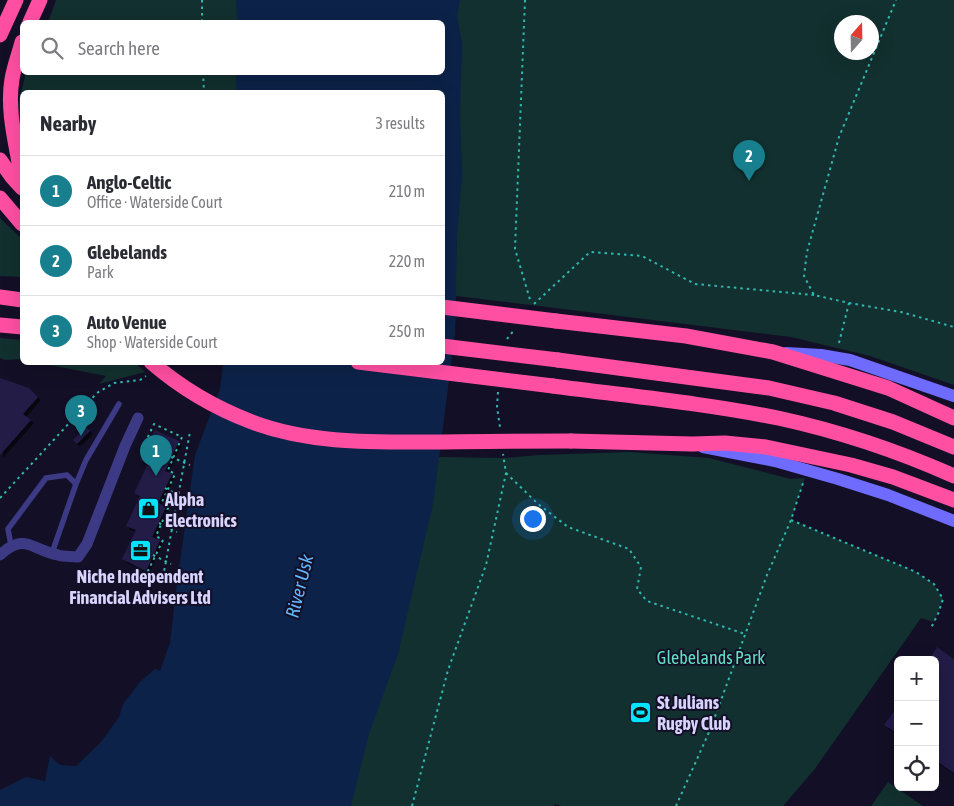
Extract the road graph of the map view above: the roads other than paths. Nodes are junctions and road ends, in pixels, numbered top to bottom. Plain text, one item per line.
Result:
1 (16, 0) edge
2 (40, 0) edge
3 (31, 20) edge
4 (0, 35) edge
5 (20, 44) edge
6 (20, 48) edge
7 (0, 86) edge
8 (0, 160) edge
9 (20, 168) edge
10 (20, 186) edge
11 (0, 198) edge
12 (20, 222) edge
13 (0, 298) edge
14 (20, 300) edge
15 (445, 307) edge
16 (0, 325) edge
17 (20, 327) edge
18 (445, 346) edge
19 (773, 352) junction
20 (382, 365) edge
21 (151, 368) edge
22 (954, 396) edge
23 (119, 404) dead end
24 (138, 418) dead end
25 (954, 418) edge
26 (692, 444) junction
27 (954, 446) edge
28 (954, 476) edge
29 (76, 484) junction
30 (954, 500) edge
31 (954, 521) edge
32 (11, 545) junction
33 (52, 553) junction
34 (0, 555) edge

1 - 4 highway
2 - 3 highway
5 - 7 highway
6 - 9 highway
8 - 10 highway
11 - 12 highway
13 - 14 highway
15 - 19 highway, bridge
16 - 17 highway
18 - 27 highway, bridge
19 - 22 main road
19 - 25 highway
20 - 28 highway, bridge
21 - 26 highway, bridge
23 - 29 lane
24 - 33 street
26 - 30 highway
26 - 31 main road
29 - 32 lane
29 - 33 lane
32 - 33 street
32 - 34 street

